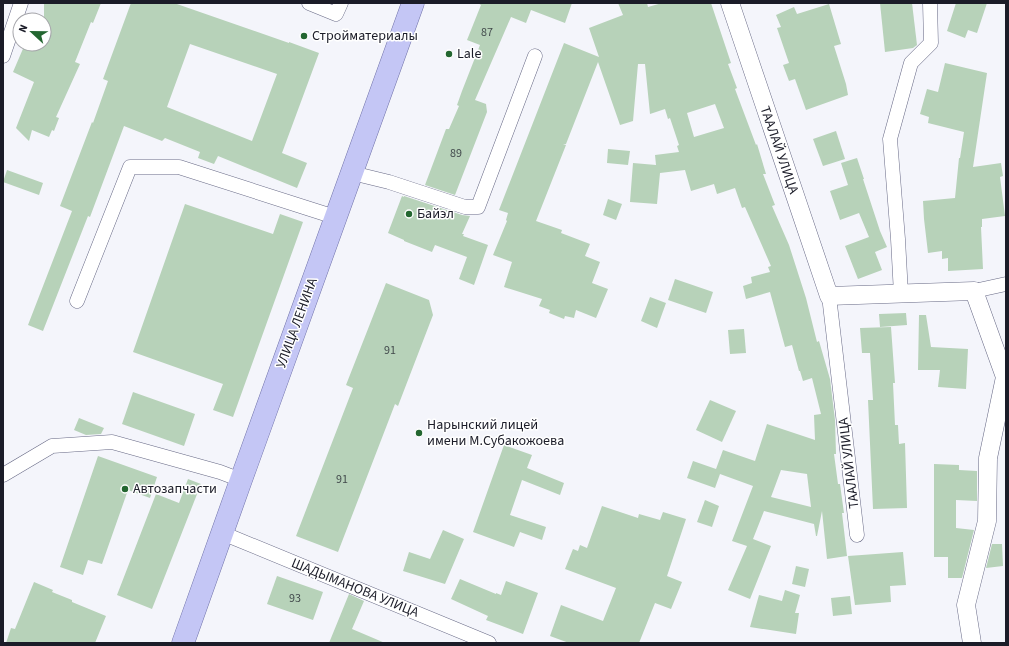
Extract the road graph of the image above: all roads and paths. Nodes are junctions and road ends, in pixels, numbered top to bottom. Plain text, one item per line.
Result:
1 (21, 3) edge
2 (309, 3) edge
3 (341, 3) edge
4 (413, 3) edge
5 (730, 3) edge
6 (930, 3) edge
7 (3, 56) edge
8 (535, 56) dead end
9 (352, 173) junction
10 (336, 217) junction
11 (1006, 284) edge
12 (974, 292) junction
13 (901, 294) junction
14 (829, 296) junction
15 (76, 301) dead end
16 (3, 475) edge
17 (241, 480) junction
18 (222, 533) junction
19 (857, 535) dead end
20 (183, 643) edge
21 (489, 643) edge
22 (972, 643) edge

1 - 7 street
2 - 3 street
4 - 9 main road, УЛИЦА ЛЕНИНА
5 - 14 street, ТААЛАЙ УЛИЦА
6 - 13 street
8 - 9 street
9 - 10 main road, УЛИЦА ЛЕНИНА
10 - 15 street
10 - 17 main road, УЛИЦА ЛЕНИНА
11 - 12 street
12 - 13 street
12 - 22 street
13 - 14 street
14 - 19 street, ТААЛАЙ УЛИЦА
16 - 17 street
17 - 18 main road, УЛИЦА ЛЕНИНА
18 - 20 main road, УЛИЦА ЛЕНИНА
18 - 21 street, ШАДЫМАНОВА УЛИЦА

